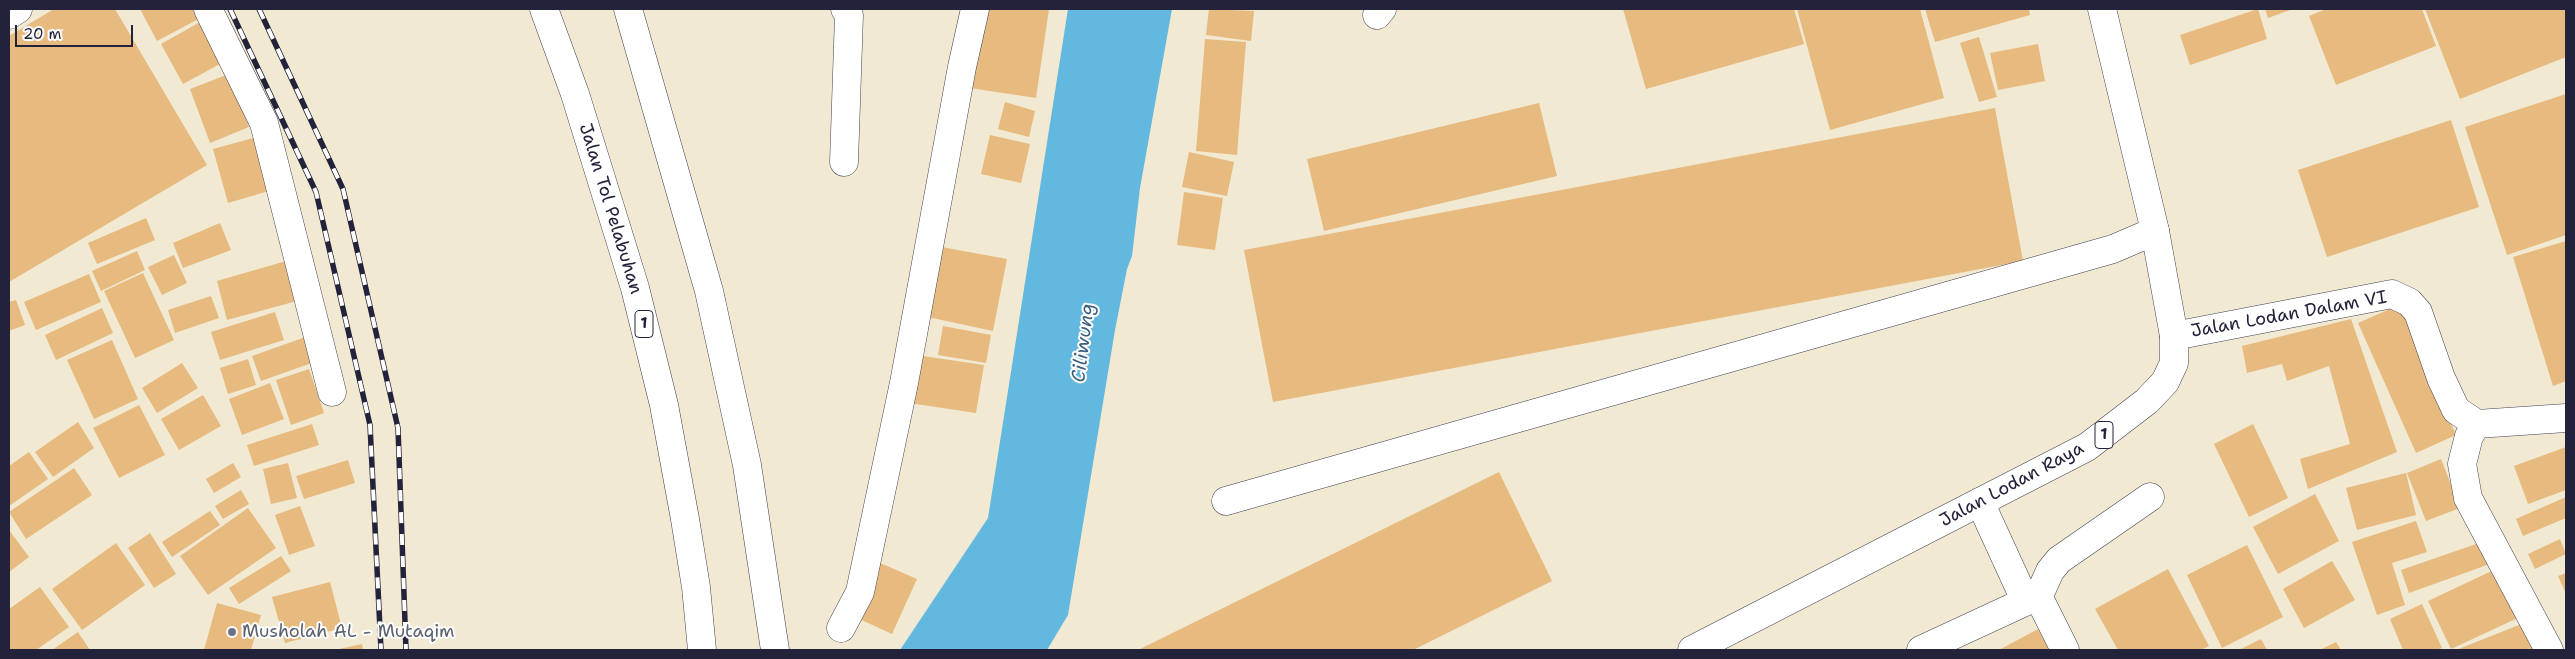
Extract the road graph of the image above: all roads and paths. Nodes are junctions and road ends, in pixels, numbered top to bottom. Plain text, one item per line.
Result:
1 (18, 9) edge
2 (208, 9) edge
3 (544, 9) edge
4 (628, 9) edge
5 (846, 9) edge
6 (975, 9) edge
7 (2102, 9) edge
8 (9, 15) edge
9 (844, 162) dead end
10 (2155, 231) junction
11 (2174, 336) junction
12 (332, 392) dead end
13 (2566, 418) edge
14 (2477, 424) junction
15 (2150, 498) dead end
16 (1226, 501) dead end
17 (1980, 502) junction
18 (2031, 600) junction
19 (841, 628) dead end
20 (702, 650) edge
21 (775, 650) edge
22 (1692, 650) edge
23 (1921, 650) edge
24 (2065, 650) edge
25 (2549, 650) edge

1 - 8 main road
2 - 12 main road
3 - 20 main road, Jalan Tol Pelabuhan / 1
4 - 21 main road
5 - 9 main road
6 - 19 main road
7 - 10 main road, Jalan Lodan Raya / 1
10 - 11 main road, Jalan Lodan Raya / 1
10 - 16 main road
11 - 14 main road, Jalan Lodan Dalam VI
11 - 17 main road, Jalan Lodan Raya / 1
13 - 14 main road
14 - 25 main road
15 - 18 main road
17 - 18 main road
17 - 22 main road, Jalan Lodan Raya / 1
18 - 23 main road
18 - 24 main road

